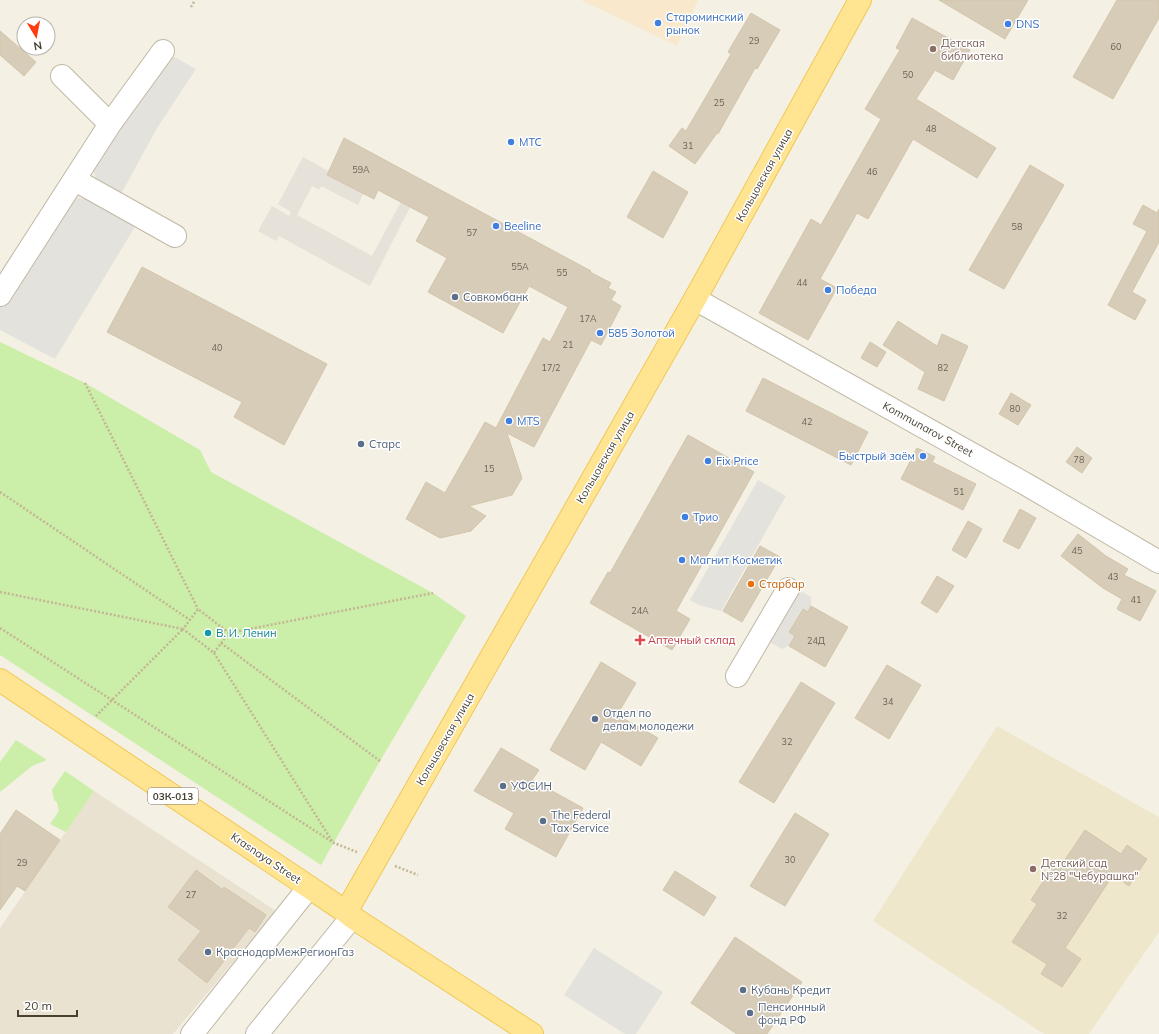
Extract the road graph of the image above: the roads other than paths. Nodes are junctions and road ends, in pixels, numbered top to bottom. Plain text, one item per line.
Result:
1 (860, 0) edge
2 (163, 51) dead end
3 (62, 76) dead end
4 (110, 124) junction
5 (74, 180) junction
6 (175, 236) dead end
7 (0, 295) edge
8 (695, 299) junction
9 (1159, 562) edge
10 (788, 589) dead end
11 (737, 676) dead end
12 (0, 680) edge
13 (309, 887) junction
14 (349, 915) junction
15 (192, 1034) edge
16 (258, 1034) edge
17 (532, 1034) edge

1 - 8 main road, Кольцовская улица
2 - 4 street
3 - 4 street
4 - 5 street
5 - 6 street
5 - 7 street
8 - 9 street, Kommunarov Street
8 - 14 main road, Кольцовская улица
10 - 11 street
12 - 13 main road, Krasnaya Street / 03К-013
13 - 14 main road, Krasnaya Street / 03К-013
13 - 15 street
14 - 16 street, Кольцовская улица
14 - 17 main road, Krasnaya Street / 03К-013

